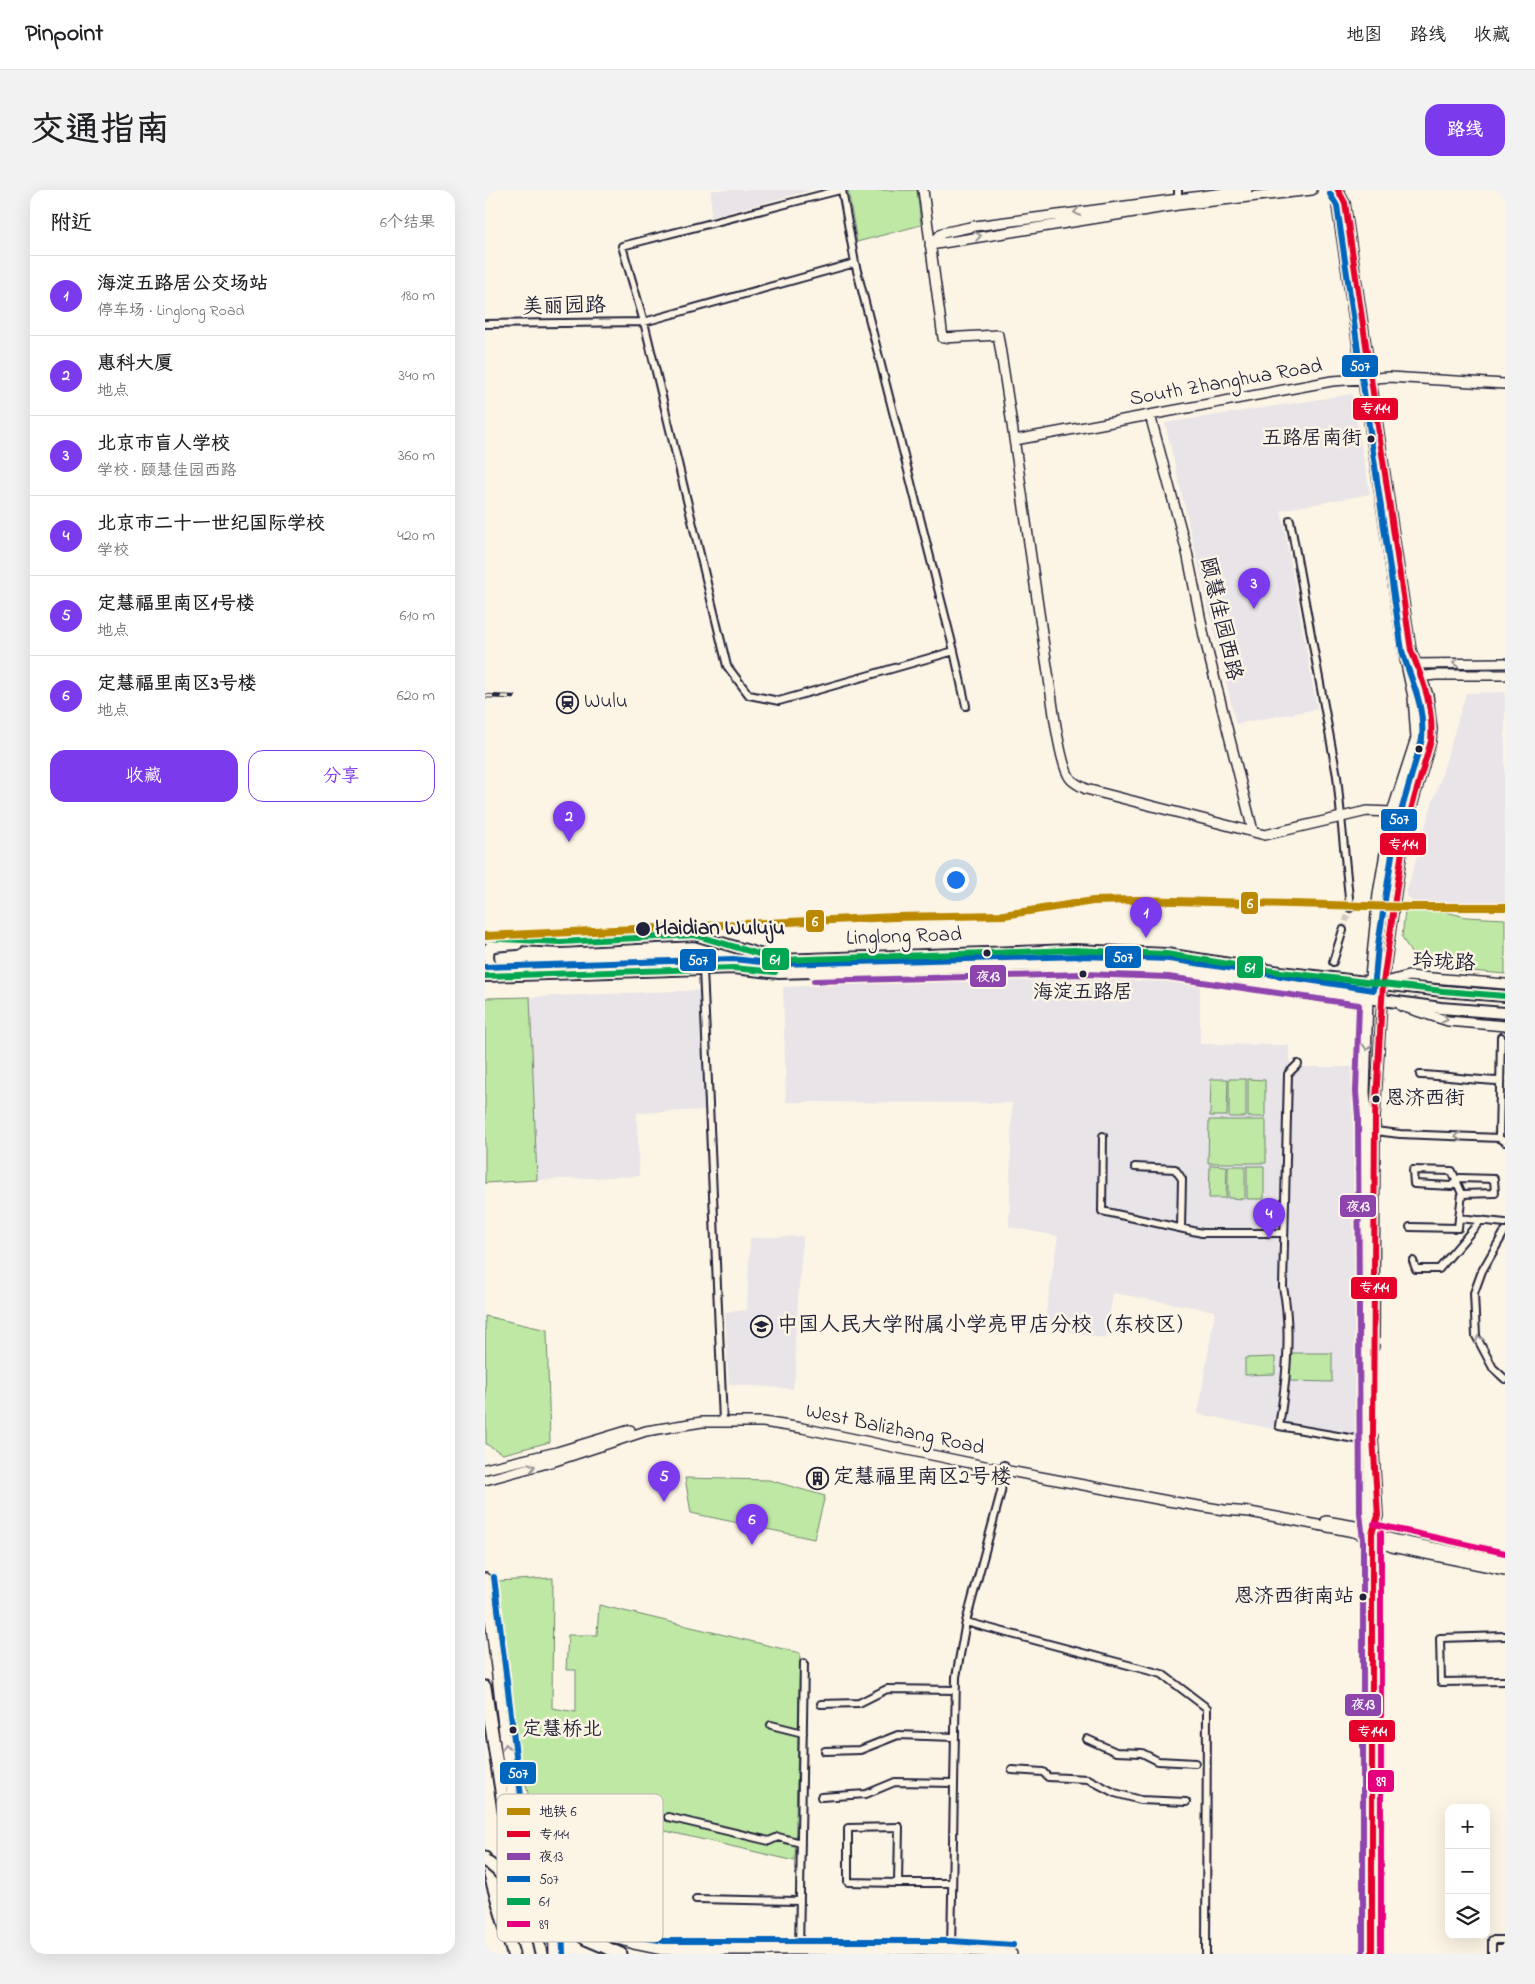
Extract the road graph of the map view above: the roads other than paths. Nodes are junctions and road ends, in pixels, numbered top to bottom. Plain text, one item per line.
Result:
1 (841, 190) edge
2 (923, 190) edge
3 (1247, 190) edge
4 (1312, 190) edge
5 (1337, 190) edge
6 (1178, 198) edge
7 (930, 245) junction
8 (855, 263) junction
9 (644, 322) junction
10 (485, 324) edge
11 (1370, 378) junction
12 (1505, 384) edge
13 (1150, 415) dead end
14 (1015, 440) junction
15 (1290, 520) dead end
16 (954, 651) junction
17 (1505, 663) edge
18 (1416, 664) junction
19 (1406, 665) junction
20 (1505, 675) edge
21 (1421, 677) junction
22 (1409, 678) junction
23 (966, 706) dead end
24 (1392, 812) junction
25 (1341, 816) junction
26 (1253, 831) junction
27 (1350, 908) tunnel mouth
28 (1343, 930) tunnel mouth
29 (485, 938) edge
30 (561, 942) junction
31 (1333, 962) dead end
32 (703, 968) junction
33 (529, 974) junction
34 (485, 976) edge
35 (1370, 982) junction
36 (1383, 983) junction
37 (1505, 984) edge
38 (1505, 996) edge
39 (1368, 998) junction
40 (1382, 1000) junction
41 (1505, 1013) edge
42 (1505, 1026) edge
43 (1501, 1037) dead end
44 (1298, 1064) dead end
45 (1420, 1075) dead end
46 (1499, 1081) junction
47 (1502, 1103) edge
48 (1375, 1131) junction
49 (1103, 1136) dead end
50 (1499, 1138) junction
51 (1505, 1142) edge
52 (1135, 1167) dead end
53 (1456, 1182) junction
54 (1462, 1194) junction
55 (1459, 1218) junction
56 (1481, 1220) junction
57 (1505, 1223) edge
58 (1409, 1227) dead end
59 (1181, 1228) junction
60 (1505, 1231) edge
61 (1284, 1233) junction
62 (1413, 1261) dead end
63 (1505, 1379) edge
64 (723, 1418) junction
65 (1371, 1442) junction
66 (1004, 1468) junction
67 (485, 1469) edge
68 (485, 1480) edge
69 (1372, 1536) junction
70 (1505, 1562) edge
71 (1505, 1570) edge
72 (485, 1578) edge
73 (965, 1622) junction
74 (1505, 1636) edge
75 (804, 1663) dead end
76 (1505, 1681) edge
77 (485, 1687) edge
78 (955, 1690) junction
79 (821, 1704) dead end
80 (771, 1726) dead end
81 (803, 1733) junction
82 (955, 1737) junction
83 (1087, 1739) dead end
84 (825, 1751) dead end
85 (1195, 1763) dead end
86 (1011, 1770) dead end
87 (954, 1783) junction
88 (502, 1794) edge
89 (512, 1794) edge
90 (821, 1797) dead end
91 (1185, 1802) dead end
92 (667, 1817) dead end
93 (801, 1843) junction
94 (485, 1860) edge
95 (497, 1872) edge
96 (898, 1883) junction
97 (952, 1883) junction
98 (696, 1899) dead end
99 (497, 1900) edge
100 (800, 1901) junction
101 (1505, 1940) edge
102 (509, 1942) edge
103 (593, 1942) edge
104 (628, 1942) edge
105 (951, 1950) junction
106 (799, 1951) junction
107 (513, 1954) edge
108 (621, 1954) edge
109 (1012, 1954) edge
110 (1207, 1954) edge
111 (1372, 1954) edge
112 (1492, 1954) edge

1 - 8 street
1 - 9 street
2 - 7 street
3 - 6 street
4 - 6 street
5 - 11 street
5 - 19 street
6 - 7 street
7 - 14 street
8 - 9 street, 美丽园路
8 - 16 street
9 - 10 street, 美丽园路
9 - 16 street
11 - 12 street, South Zhanghua Road
11 - 14 street, South Zhanghua Road
11 - 18 street
13 - 26 street, 颐慧佳园西路
14 - 26 street
15 - 25 street
16 - 23 street
17 -> 18 street
18 - 19 street
18 - 21 street
19 - 22 street
20 - 21 street
21 - 22 street
21 - 36 street
22 - 24 street
24 - 25 street
24 - 35 street
25 - 26 street
25 - 27 street
28 - 31 street
29 - 30 main road, Linglong Road
30 - 33 main road
30 - 35 main road, Linglong Road
32 - 33 main road, Linglong Road
32 - 39 main road, Linglong Road
32 - 64 street
33 - 34 main road, Linglong Road
35 - 36 main road, Linglong Road
35 - 39 street
36 - 37 street, 玲珑路
36 - 38 main road, Linglong Road
36 - 40 street
39 - 40 main road, Linglong Road
39 -> 65 street
40 - 41 main road, Linglong Road
40 -> 42 street
40 - 48 street
43 - 46 street
44 - 61 street
45 - 46 street
46 - 47 street
47 - 50 street
50 -> 48 street
48 - 65 street
49 - 59 street
50 - 51 street
52 - 59 street
53 - 53 street
53 - 54 street
53 - 54 street
54 - 55 street
55 - 56 street
55 - 58 street
56 - 57 street
56 - 62 street
59 - 61 street
63 -> 60 street
61 - 65 street
64 - 66 street, West Balizhang Road
64 - 67 street, West Balizhang Road
68 -> 64 street, West Balizhang Road
65 - 69 street
66 - 69 street, West Balizhang Road
66 - 73 street
69 - 70 street, West Balizhang Road
69 - 71 street, West Balizhang Road
69 - 111 street
89 -> 72 street
73 - 78 street
73 - 110 street
74 - 76 street
75 - 81 street
77 - 88 highway
78 - 79 street
78 - 82 street
80 - 81 street
81 - 93 street
82 - 84 street
82 - 87 street
83 - 85 street
86 - 91 street
87 - 90 street
87 - 97 street
92 - 93 street
93 - 100 street
94 - 95 highway, bridge
94 - 99 highway
96 - 96 street
96 - 97 street
97 - 105 street
98 - 100 street
100 - 106 street
101 - 112 street
102 - 107 highway
103 - 108 highway, bridge
104 - 106 street
105 - 106 street
105 - 109 street

